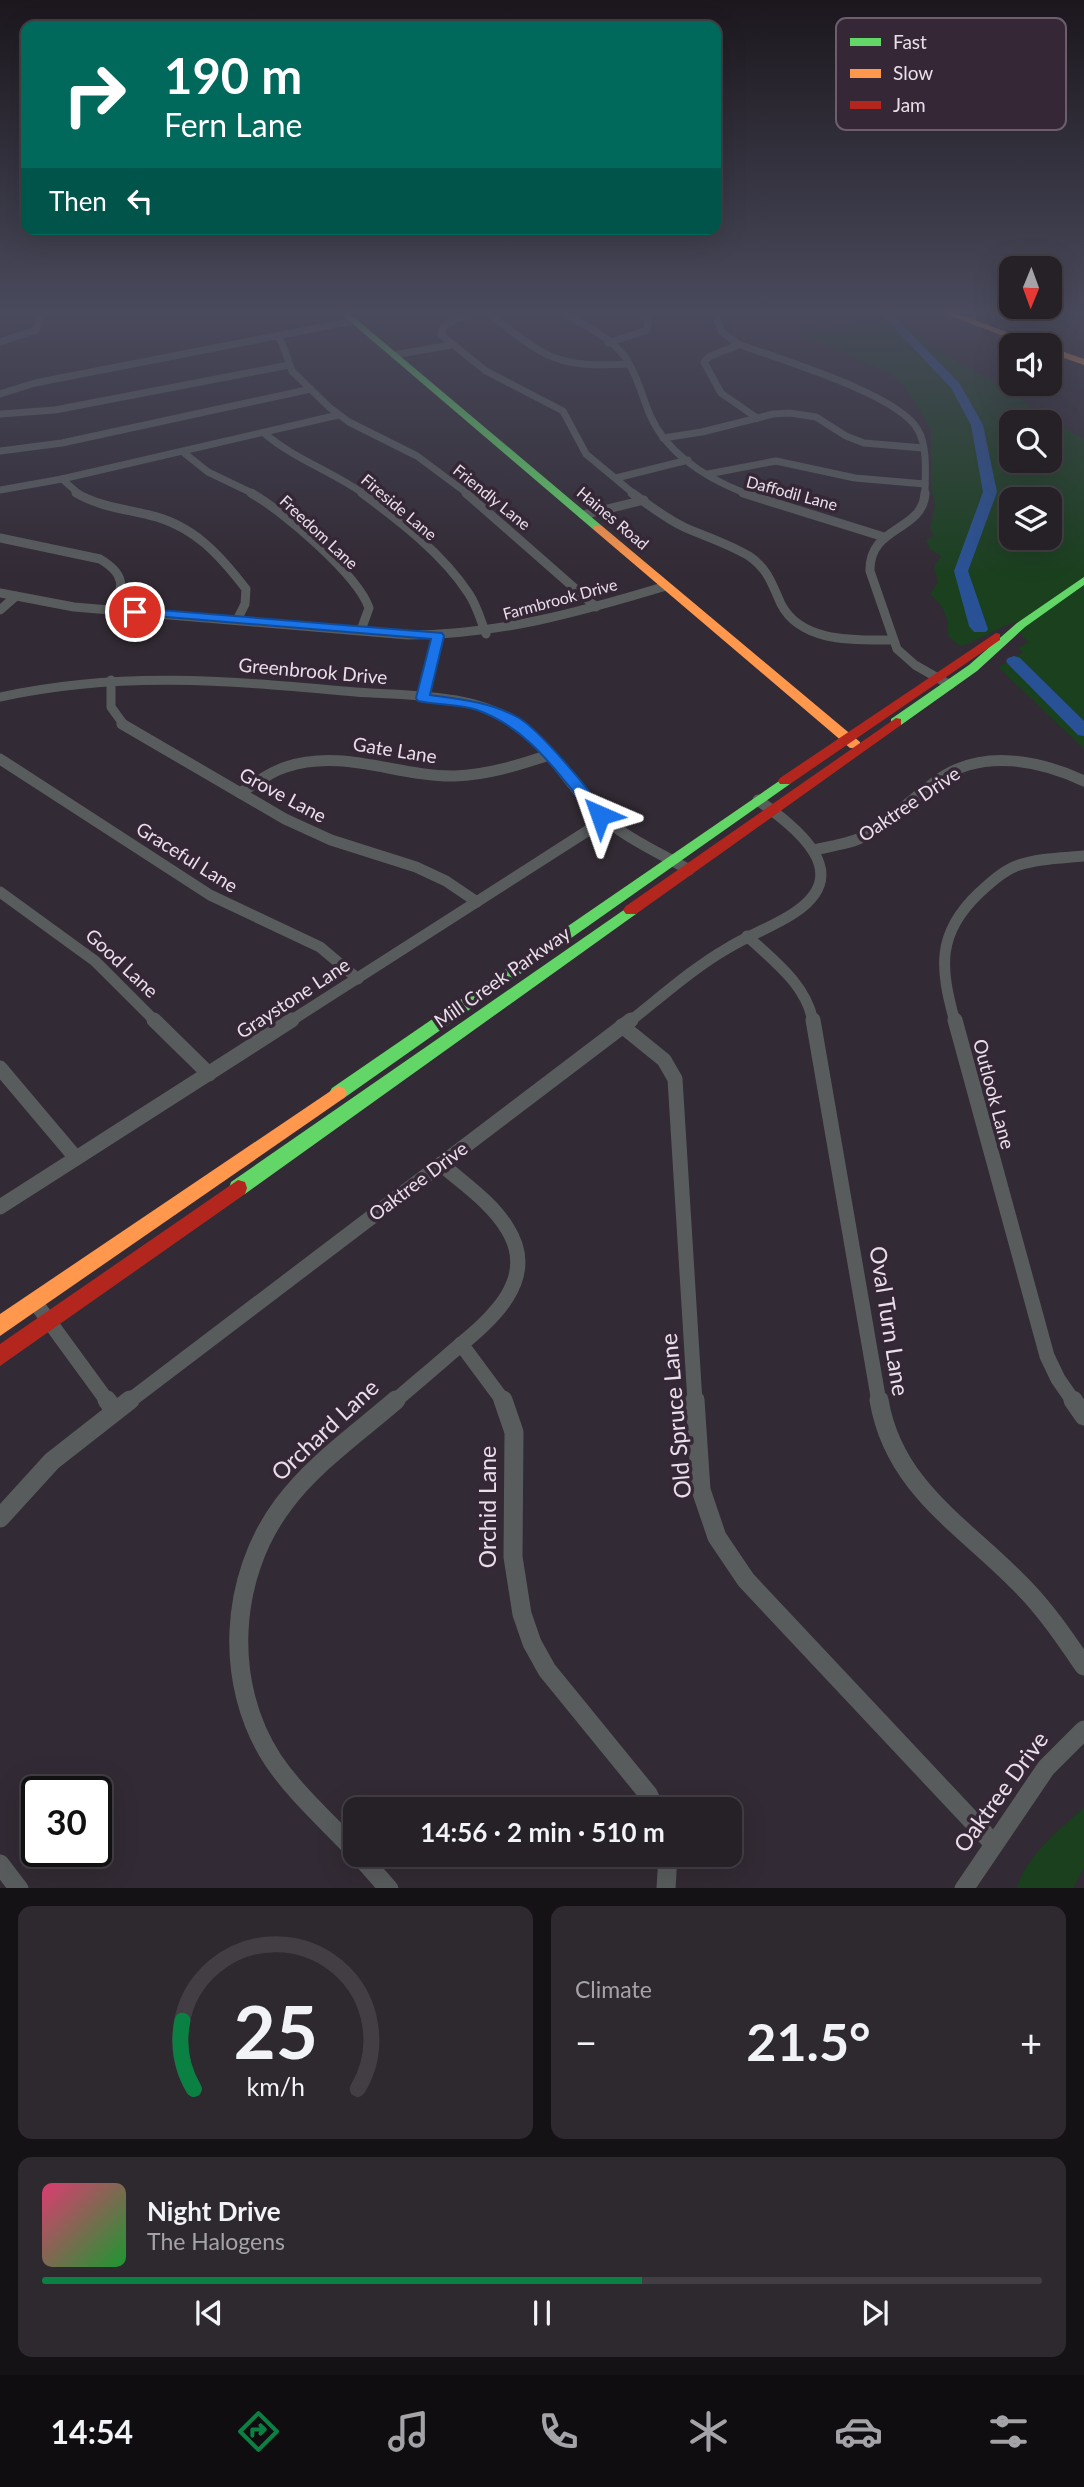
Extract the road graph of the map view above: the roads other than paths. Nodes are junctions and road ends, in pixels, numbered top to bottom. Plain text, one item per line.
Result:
1 (101, 401) edge
2 (253, 401) edge
3 (323, 401) edge
4 (448, 401) edge
5 (543, 401) edge
6 (646, 401) edge
7 (730, 401) edge
8 (882, 401) edge
9 (0, 414) edge
10 (338, 415) junction
11 (757, 418) junction
12 (264, 433) junction
13 (663, 438) junction
14 (923, 448) junction
15 (0, 451) edge
16 (183, 452) junction
17 (688, 460) junction
18 (708, 474) junction
19 (616, 478) junction
20 (62, 479) junction
21 (925, 484) junction
22 (0, 490) edge
23 (644, 500) junction
24 (583, 515) junction
25 (884, 537) junction
26 (0, 538) edge
27 (1084, 580) edge
28 (666, 586) junction
29 (0, 593) edge
30 (16, 596) junction
31 (596, 607) junction
32 (0, 610) edge
33 (110, 610) junction
34 (237, 620) junction
35 (1021, 625) junction
36 (361, 631) junction
37 (486, 634) junction
38 (438, 636) junction
39 (892, 640) junction
40 (935, 676) junction
41 (111, 680) junction
42 (950, 685) junction
43 (0, 697) edge
44 (422, 698) junction
45 (853, 743) junction
46 (549, 755) junction
47 (0, 760) edge
48 (1084, 781) edge
49 (240, 793) junction
50 (758, 800) junction
51 (773, 811) junction
52 (606, 820) junction
53 (814, 850) junction
54 (1084, 856) edge
55 (672, 860) junction
56 (689, 870) junction
57 (0, 892) edge
58 (477, 902) junction
59 (747, 936) junction
60 (358, 979) junction
61 (622, 1026) junction
62 (0, 1068) edge
63 (209, 1074) junction
64 (76, 1158) junction
65 (441, 1164) junction
66 (0, 1207) edge
67 (35, 1302) junction
68 (49, 1321) junction
69 (0, 1326) edge
70 (461, 1345) junction
71 (0, 1356) edge
72 (115, 1411) junction
73 (1084, 1416) edge
74 (0, 1518) edge
75 (1084, 1666) edge
76 (1084, 1730) edge
77 (650, 1797) edge
78 (343, 1838) edge
79 (993, 1843) junction
80 (0, 1864) edge
81 (370, 1867) edge
82 (667, 1867) edge
83 (19, 1888) edge
84 (389, 1888) edge
85 (666, 1888) edge
86 (964, 1888) edge

1 - 9 street
2 - 15 street
3 - 10 street, Friendly Lane
4 - 24 main road, Haines Road
5 - 19 street
6 - 13 street, Daffodil Lane
7 - 11 street
8 - 14 street
10 - 12 street
10 - 31 street, Friendly Lane
11 - 13 street
11 - 14 street
12 - 16 street
12 - 37 street, Fireside Lane
13 - 17 street, Daffodil Lane
14 - 21 street
16 - 20 street
16 - 36 street, Freedom Lane
17 - 18 street, Daffodil Lane
17 - 19 street
18 - 21 street
18 - 25 street, Daffodil Lane
19 - 23 street
20 - 22 street
20 - 34 street
21 - 25 street
23 - 24 street
23 - 39 street
24 - 28 main road, Haines Road
25 - 39 street
26 - 33 street
27 - 35 main road, Mill Creek Parkway
28 - 31 street, Farmbrook Drive
28 - 45 main road, Haines Road
29 - 30 street, Farmbrook Drive
30 - 32 street
30 - 33 street, Farmbrook Drive
31 - 37 street, Farmbrook Drive
33 - 34 street, Farmbrook Drive
34 - 36 street, Farmbrook Drive
35 - 40 main road, Mill Creek Parkway
35 - 42 main road, Mill Creek Parkway
36 - 38 street, Farmbrook Drive
37 - 38 street, Farmbrook Drive
38 - 44 street
39 - 40 street
40 - 42 street
40 - 45 main road, Mill Creek Parkway
41 - 43 street, Greenbrook Drive
41 - 44 street, Greenbrook Drive
41 - 49 street, Grove Lane
42 - 45 main road, Mill Creek Parkway
44 - 46 street, Greenbrook Drive
45 - 50 main road, Mill Creek Parkway
45 - 51 main road, Mill Creek Parkway
46 - 49 street, Gate Lane
46 - 52 street, Greenbrook Drive
47 - 60 street, Graceful Lane
48 - 53 street, Oaktree Drive
49 - 58 street, Grove Lane
50 - 51 street
50 - 55 main road, Mill Creek Parkway
51 - 53 street
51 - 56 main road, Mill Creek Parkway
52 - 55 street, Greenbrook Drive
52 - 58 street, Graystone Lane
53 - 59 street, Oaktree Drive
54 - 73 street, Outlook Lane
55 - 56 street, Greenbrook Drive
55 - 67 main road, Mill Creek Parkway
56 - 68 main road, Mill Creek Parkway
57 - 63 street, Good Lane
58 - 60 street, Graystone Lane
59 - 61 street, Oaktree Drive
59 - 75 street, Oval Turn Lane
60 - 63 street, Graystone Lane
61 - 65 street, Oaktree Drive
61 - 79 street, Old Spruce Lane
62 - 64 street
63 - 64 street, Graystone Lane
64 - 66 street, Graystone Lane
65 - 70 street, Orchard Lane
65 - 72 street, Oaktree Drive
67 - 68 street
67 - 69 main road, Mill Creek Parkway
68 - 71 main road, Mill Creek Parkway
68 - 72 street
70 - 77 street, Orchid Lane
70 - 78 street, Orchard Lane
72 - 74 street, Oaktree Drive
76 - 79 street, Oaktree Drive
79 - 86 street, Oaktree Drive
80 - 83 street
81 - 84 street
82 - 85 street

